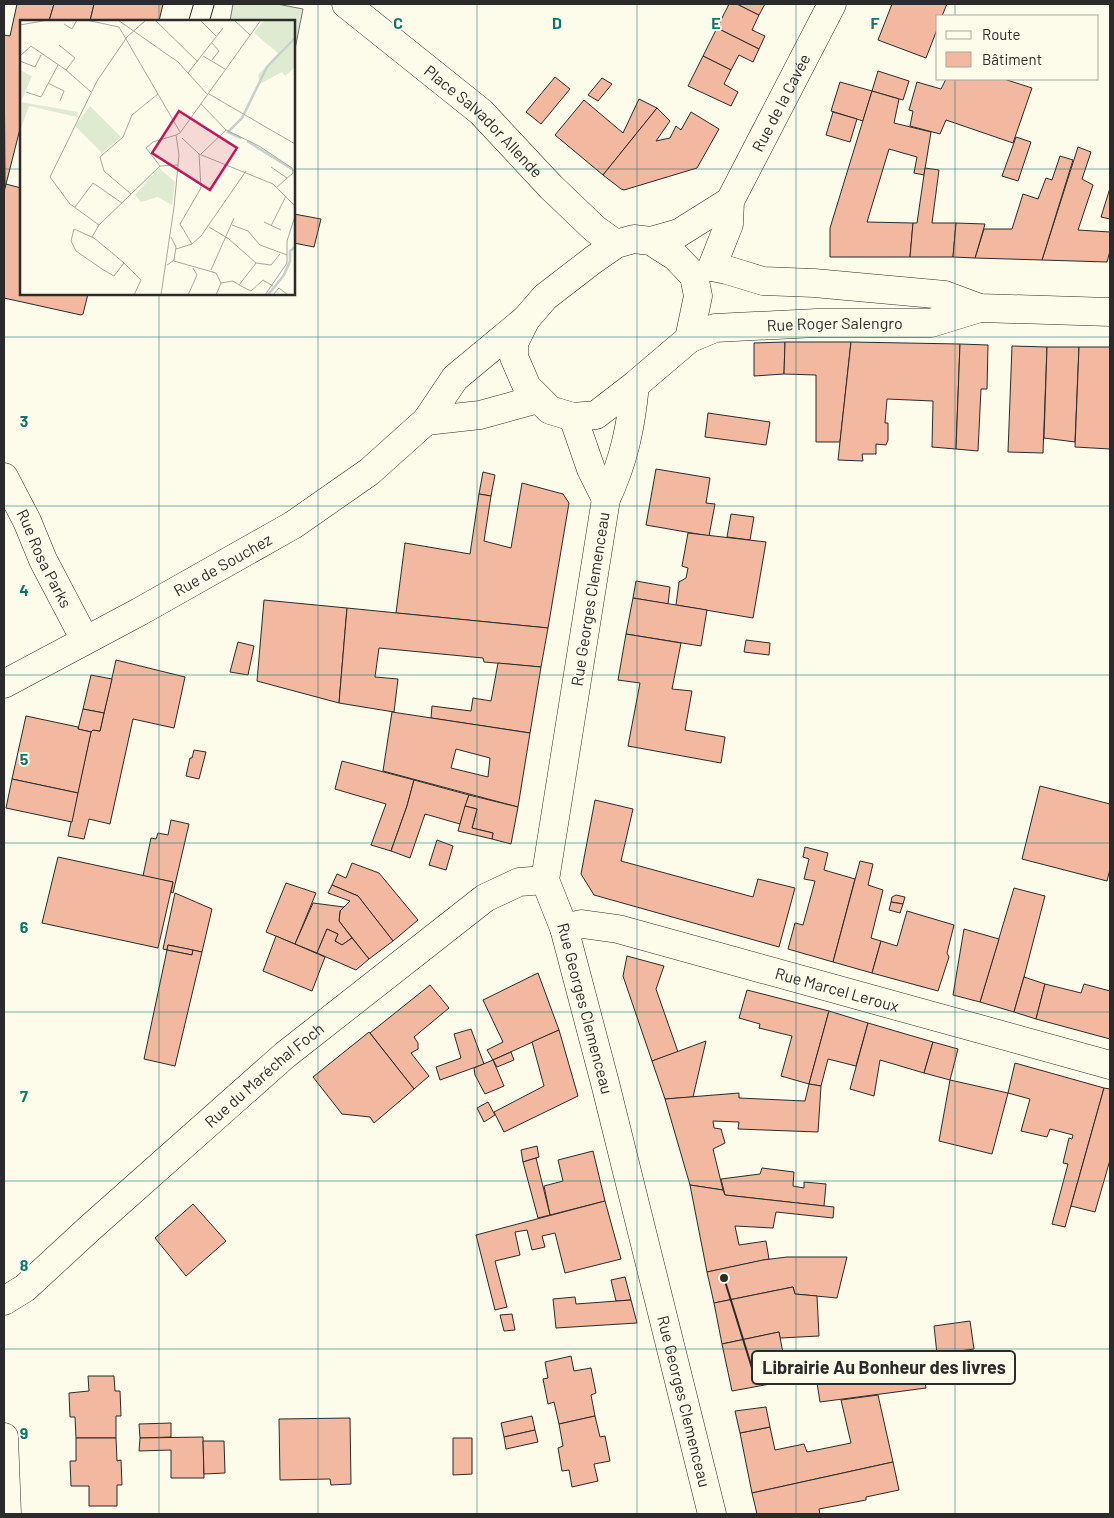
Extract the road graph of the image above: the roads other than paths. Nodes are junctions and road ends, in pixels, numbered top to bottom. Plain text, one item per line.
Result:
1 (204, 4) edge
2 (346, 4) edge
3 (832, 4) edge
4 (199, 20) edge
5 (730, 201) junction
6 (651, 241) junction
7 (616, 244) junction
8 (703, 272) junction
9 (980, 308) junction
10 (1110, 312) edge
11 (526, 319) junction
12 (689, 339) junction
13 (635, 385) junction
14 (538, 399) junction
15 (573, 417) junction
16 (426, 421) junction
17 (4, 477) edge
18 (606, 499) junction
19 (85, 640) junction
20 (4, 684) edge
21 (545, 880) junction
22 (564, 928) junction
23 (1110, 1065) edge
24 (4, 1301) edge
25 (4, 1437) edge
26 (7, 1514) edge
27 (712, 1514) edge

1 - 4 lane
2 - 7 main road, Place Salvador Allende
3 - 5 main road, Rue de la Cavée
5 - 6 main road
5 - 8 main road, Rue de la Cavée
6 - 7 main road
6 - 8 main road
7 - 11 main road
8 - 9 main road, Rue Roger Salengro
8 - 12 main road
9 - 10 main road, Rue Roger Salengro
9 - 12 main road, Rue Roger Salengro
11 - 14 main road
11 - 16 main road, Rue de Souchez
12 - 13 main road
13 - 15 main road
13 - 18 main road, Rue Georges Clemenceau
14 - 15 main road
14 - 16 main road
15 - 18 main road, Rue Georges Clemenceau
16 - 19 main road, Rue de Souchez
17 - 19 main road, Rue Rosa Parks
18 - 21 main road, Rue Georges Clemenceau
19 - 20 main road, Rue de Souchez
21 - 22 main road, Rue Georges Clemenceau
21 - 24 main road, Rue du Maréchal Foch
22 - 23 main road, Rue Marcel Leroux
22 - 27 main road, Rue Georges Clemenceau
25 - 26 main road

